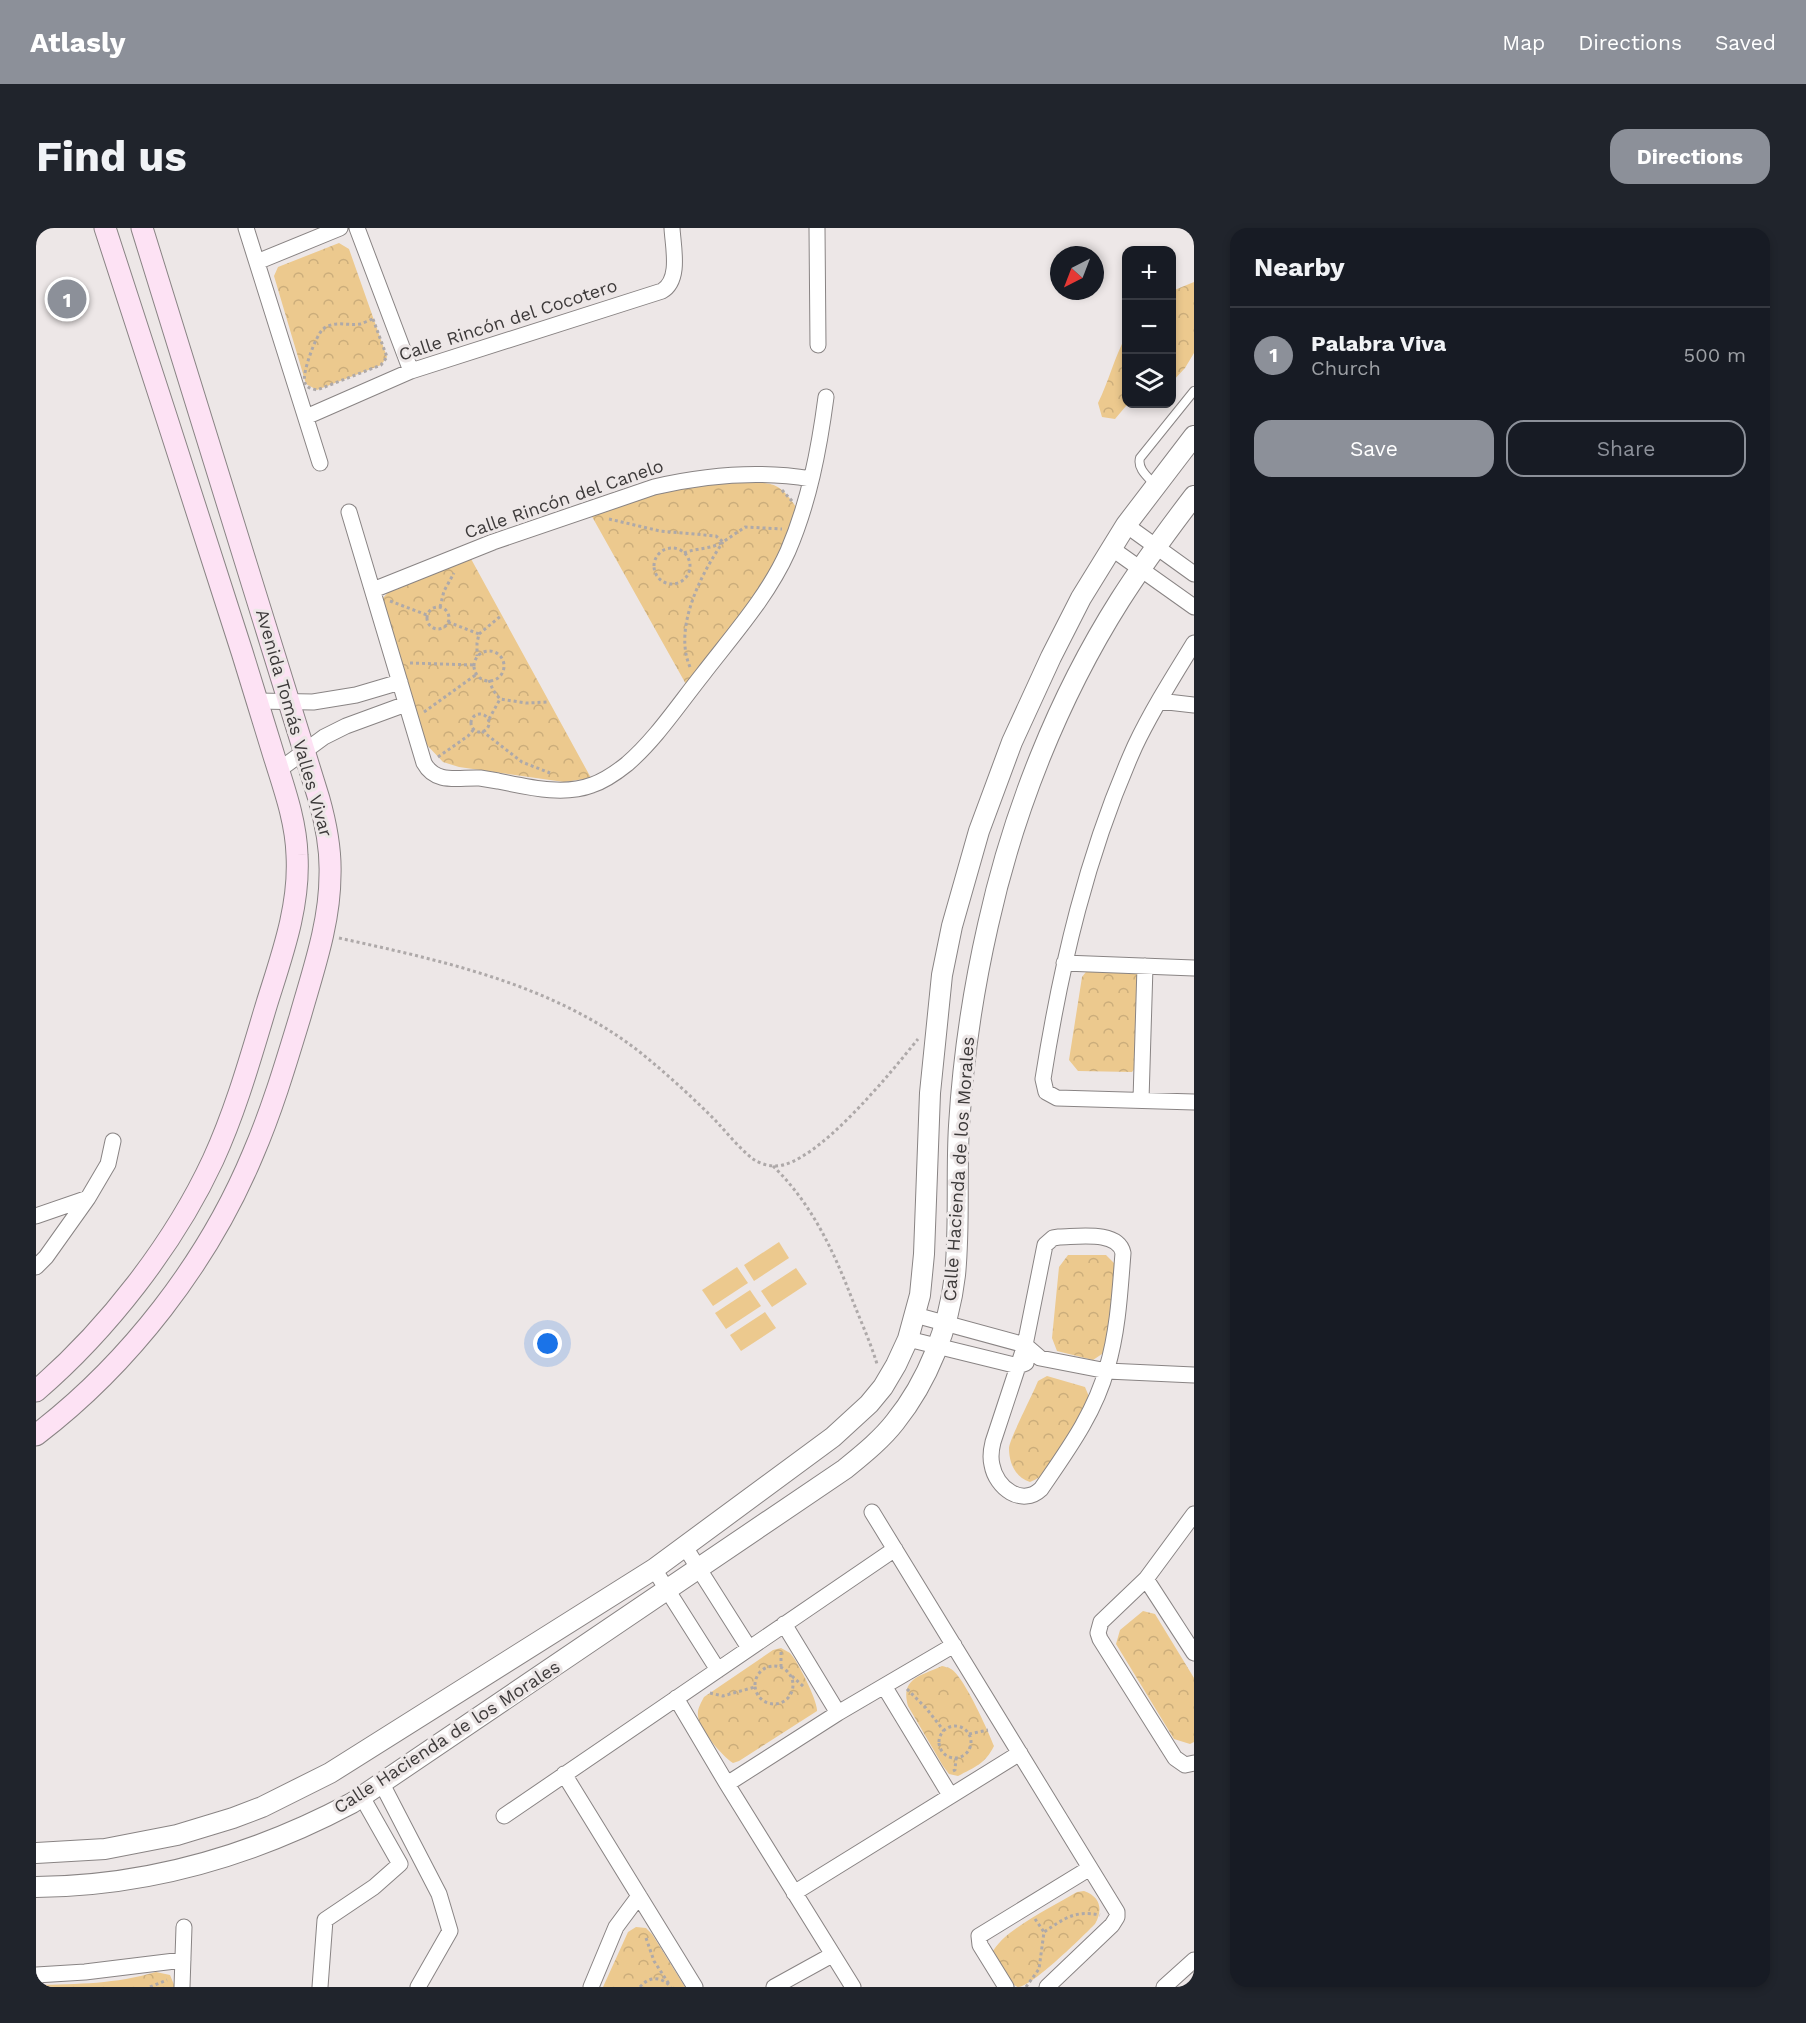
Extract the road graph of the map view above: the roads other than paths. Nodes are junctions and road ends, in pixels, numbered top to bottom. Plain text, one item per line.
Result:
1 (105, 228) edge
2 (142, 228) edge
3 (246, 228) edge
4 (340, 228) edge
5 (357, 228) edge
6 (672, 228) edge
7 (818, 228) edge
8 (257, 262) junction
9 (818, 345) dead end
10 (411, 371) junction
11 (1194, 391) edge
12 (826, 397) dead end
13 (306, 417) junction
14 (1194, 436) edge
15 (320, 463) dead end
16 (811, 479) junction
17 (1155, 485) junction
18 (1194, 496) edge
19 (349, 512) dead end
20 (1126, 525) junction
21 (1155, 546) junction
22 (1111, 548) junction
23 (1140, 568) junction
24 (1194, 574) edge
25 (378, 594) junction
26 (1194, 607) edge
27 (1194, 643) edge
28 (400, 681) junction
29 (335, 699) junction
30 (257, 701) junction
31 (1159, 701) junction
32 (290, 703) junction
33 (406, 704) junction
34 (1194, 705) edge
35 (346, 726) junction
36 (305, 750) junction
37 (279, 770) junction
38 (1064, 963) junction
39 (1146, 966) junction
40 (1194, 968) edge
41 (930, 1093) junction
42 (961, 1093) junction
43 (1141, 1100) junction
44 (1194, 1102) edge
45 (113, 1141) dead end
46 (88, 1198) junction
47 (36, 1216) edge
48 (36, 1267) edge
49 (915, 1315) junction
50 (945, 1323) junction
51 (908, 1340) junction
52 (1025, 1345) junction
53 (937, 1347) junction
54 (1040, 1358) junction
55 (1018, 1366) junction
56 (1107, 1371) junction
57 (1194, 1375) edge
58 (36, 1391) edge
59 (36, 1435) edge
60 (872, 1512) dead end
61 (1194, 1514) edge
62 (685, 1547) junction
63 (895, 1549) junction
64 (654, 1569) junction
65 (698, 1569) junction
66 (1146, 1579) junction
67 (667, 1590) junction
68 (784, 1624) junction
69 (954, 1645) junction
70 (749, 1648) junction
71 (1194, 1653) edge
72 (718, 1670) junction
73 (884, 1686) junction
74 (676, 1698) junction
75 (838, 1713) junction
76 (1020, 1753) junction
77 (1194, 1763) edge
78 (564, 1774) junction
79 (382, 1784) junction
80 (727, 1784) junction
81 (950, 1795) junction
82 (362, 1797) junction
83 (504, 1816) dead end
84 (36, 1853) edge
85 (1090, 1868) junction
86 (36, 1887) edge
87 (795, 1893) junction
88 (639, 1896) junction
89 (183, 1928) dead end
90 (832, 1955) junction
91 (183, 1960) junction
92 (1194, 1960) edge
93 (36, 1975) edge
94 (177, 1983) edge
95 (1042, 1983) edge
96 (320, 1987) edge
97 (418, 1987) edge
98 (591, 1987) edge
99 (695, 1987) edge
100 (774, 1987) edge
101 (853, 1987) edge
102 (1006, 1987) edge
103 (1164, 1987) edge

1 - 30 main road, Avenida Tomás Valles Vivar
2 - 32 main road, Avenida Tomás Valles Vivar
3 - 8 street
4 - 8 street
5 - 10 street
6 - 10 street, Calle Rincón del Cocotero
7 - 9 street
8 - 13 street
10 - 13 street, Calle Rincón del Cocotero
11 - 17 lane
12 - 16 street
13 - 15 street
14 - 17 street, Calle Hacienda de los Morales
16 - 25 street, Calle Rincón del Canelo
16 - 33 street
17 - 20 street, Calle Hacienda de los Morales
18 - 21 street, Calle Hacienda de los Morales
19 - 25 street
20 - 21 street
20 - 22 street, Calle Hacienda de los Morales
21 - 23 street, Calle Hacienda de los Morales
21 - 24 street
22 - 23 street
22 - 41 street, Calle Hacienda de los Morales
23 - 26 street
23 - 42 street, Calle Hacienda de los Morales
25 - 28 street
27 - 31 street
28 - 29 street
28 - 33 street
29 - 32 street
29 - 35 street
30 - 32 street
30 - 37 main road, Avenida Tomás Valles Vivar
31 - 34 street
31 - 38 street
32 - 36 main road, Avenida Tomás Valles Vivar
33 - 35 street
35 - 36 street
36 - 37 street
36 - 59 main road, Avenida Tomás Valles Vivar
37 - 58 main road, Avenida Tomás Valles Vivar
38 - 39 street
38 - 43 street
39 - 40 street
39 - 43 street
41 - 42 street
41 - 49 street, Calle Hacienda de los Morales
42 - 50 street, Calle Hacienda de los Morales
43 - 44 street
45 - 46 street
46 - 47 street
46 - 48 street
49 - 50 street
49 - 51 street, Calle Hacienda de los Morales
50 - 52 street
50 - 53 street, Calle Hacienda de los Morales
51 - 53 street
51 - 62 street, Calle Hacienda de los Morales
52 - 54 street
52 - 55 street
52 - 56 street
53 - 55 street
53 - 65 street, Calle Hacienda de los Morales
54 - 55 street
54 - 56 street
55 - 56 street
56 - 57 street
60 - 63 street
61 - 66 street
62 - 64 street, Calle Hacienda de los Morales
62 - 65 street
63 - 68 street
63 - 69 street
64 - 67 street
64 - 84 street, Calle Hacienda de los Morales
65 - 67 street, Calle Hacienda de los Morales
65 - 70 street
66 - 71 street
66 - 77 street
67 - 72 street
67 - 79 street, Calle Hacienda de los Morales
68 - 70 street
68 - 75 street
69 - 73 street
69 - 76 street
70 - 72 street
72 - 74 street
73 - 75 street
73 - 81 street
74 - 78 street
74 - 80 street
75 - 80 street
76 - 81 street
76 - 85 street
78 - 83 street
78 - 88 street
79 - 82 street, Calle Hacienda de los Morales
79 - 97 street
80 - 87 street
81 - 87 street
82 - 86 street, Calle Hacienda de los Morales
82 - 96 street
85 - 95 street
85 - 102 street
87 - 90 street
88 - 98 street
88 - 99 street
89 - 91 street
90 - 100 street
90 - 101 street
91 - 93 street
91 - 94 street
92 - 103 street

